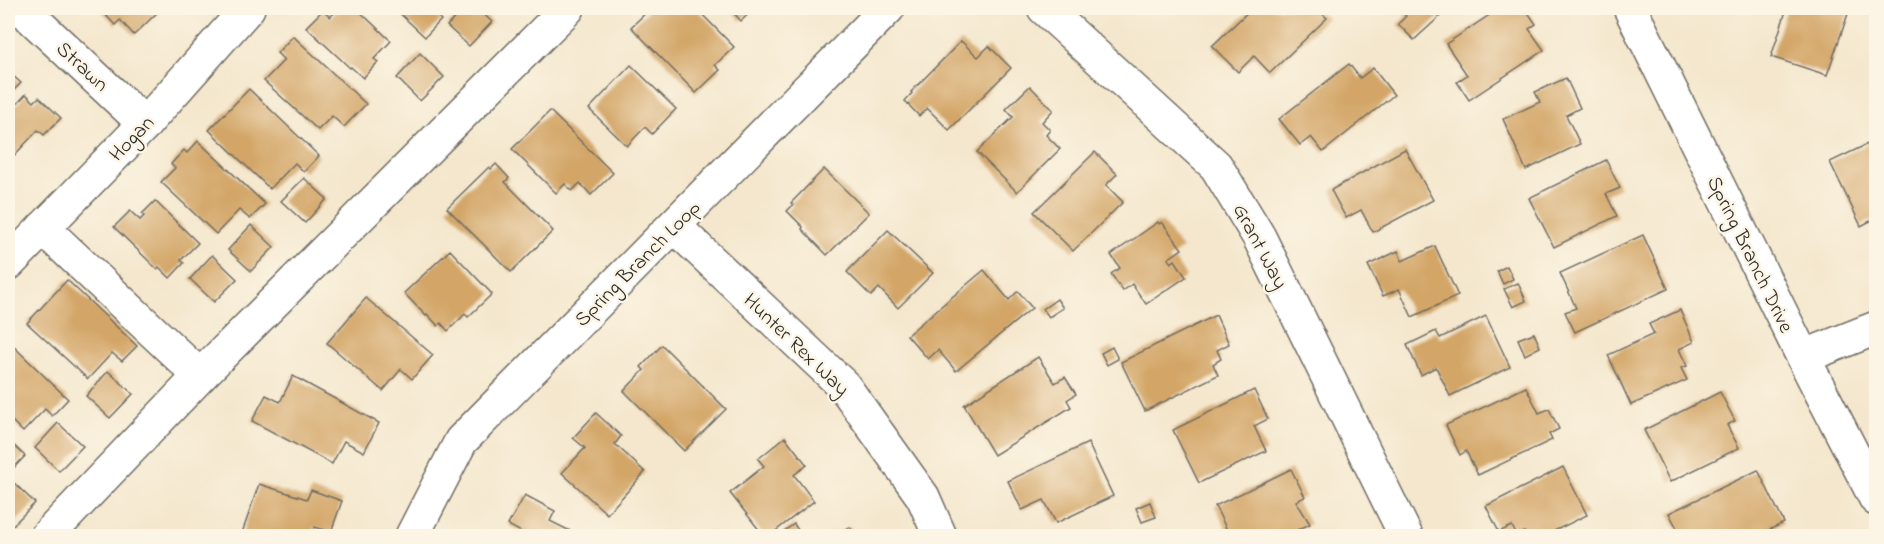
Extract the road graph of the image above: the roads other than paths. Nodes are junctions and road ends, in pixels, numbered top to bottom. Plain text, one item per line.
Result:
1 (21, 8) edge
2 (248, 8) edge
3 (568, 8) edge
4 (888, 8) edge
5 (1044, 8) edge
6 (1630, 8) edge
7 (145, 124) junction
8 (674, 226) junction
9 (43, 228) junction
10 (8, 264) edge
11 (1876, 328) edge
12 (1803, 357) junction
13 (200, 376) junction
14 (1876, 499) edge
15 (47, 537) edge
16 (412, 537) edge
17 (940, 537) edge
18 (1406, 537) edge

1 - 7 street, Strawn
2 - 7 street, Hogan
3 - 13 street
4 - 8 street, Spring Branch Loop
5 - 18 street, Grant Way
6 - 12 street, Spring Branch Drive
7 - 9 street, Hogan
8 - 16 street, Spring Branch Loop
8 - 17 street, Hunter Rex Way
9 - 10 street, Hogan
9 - 13 street
11 - 12 street
12 - 14 street, Spring Branch Drive
13 - 15 street

